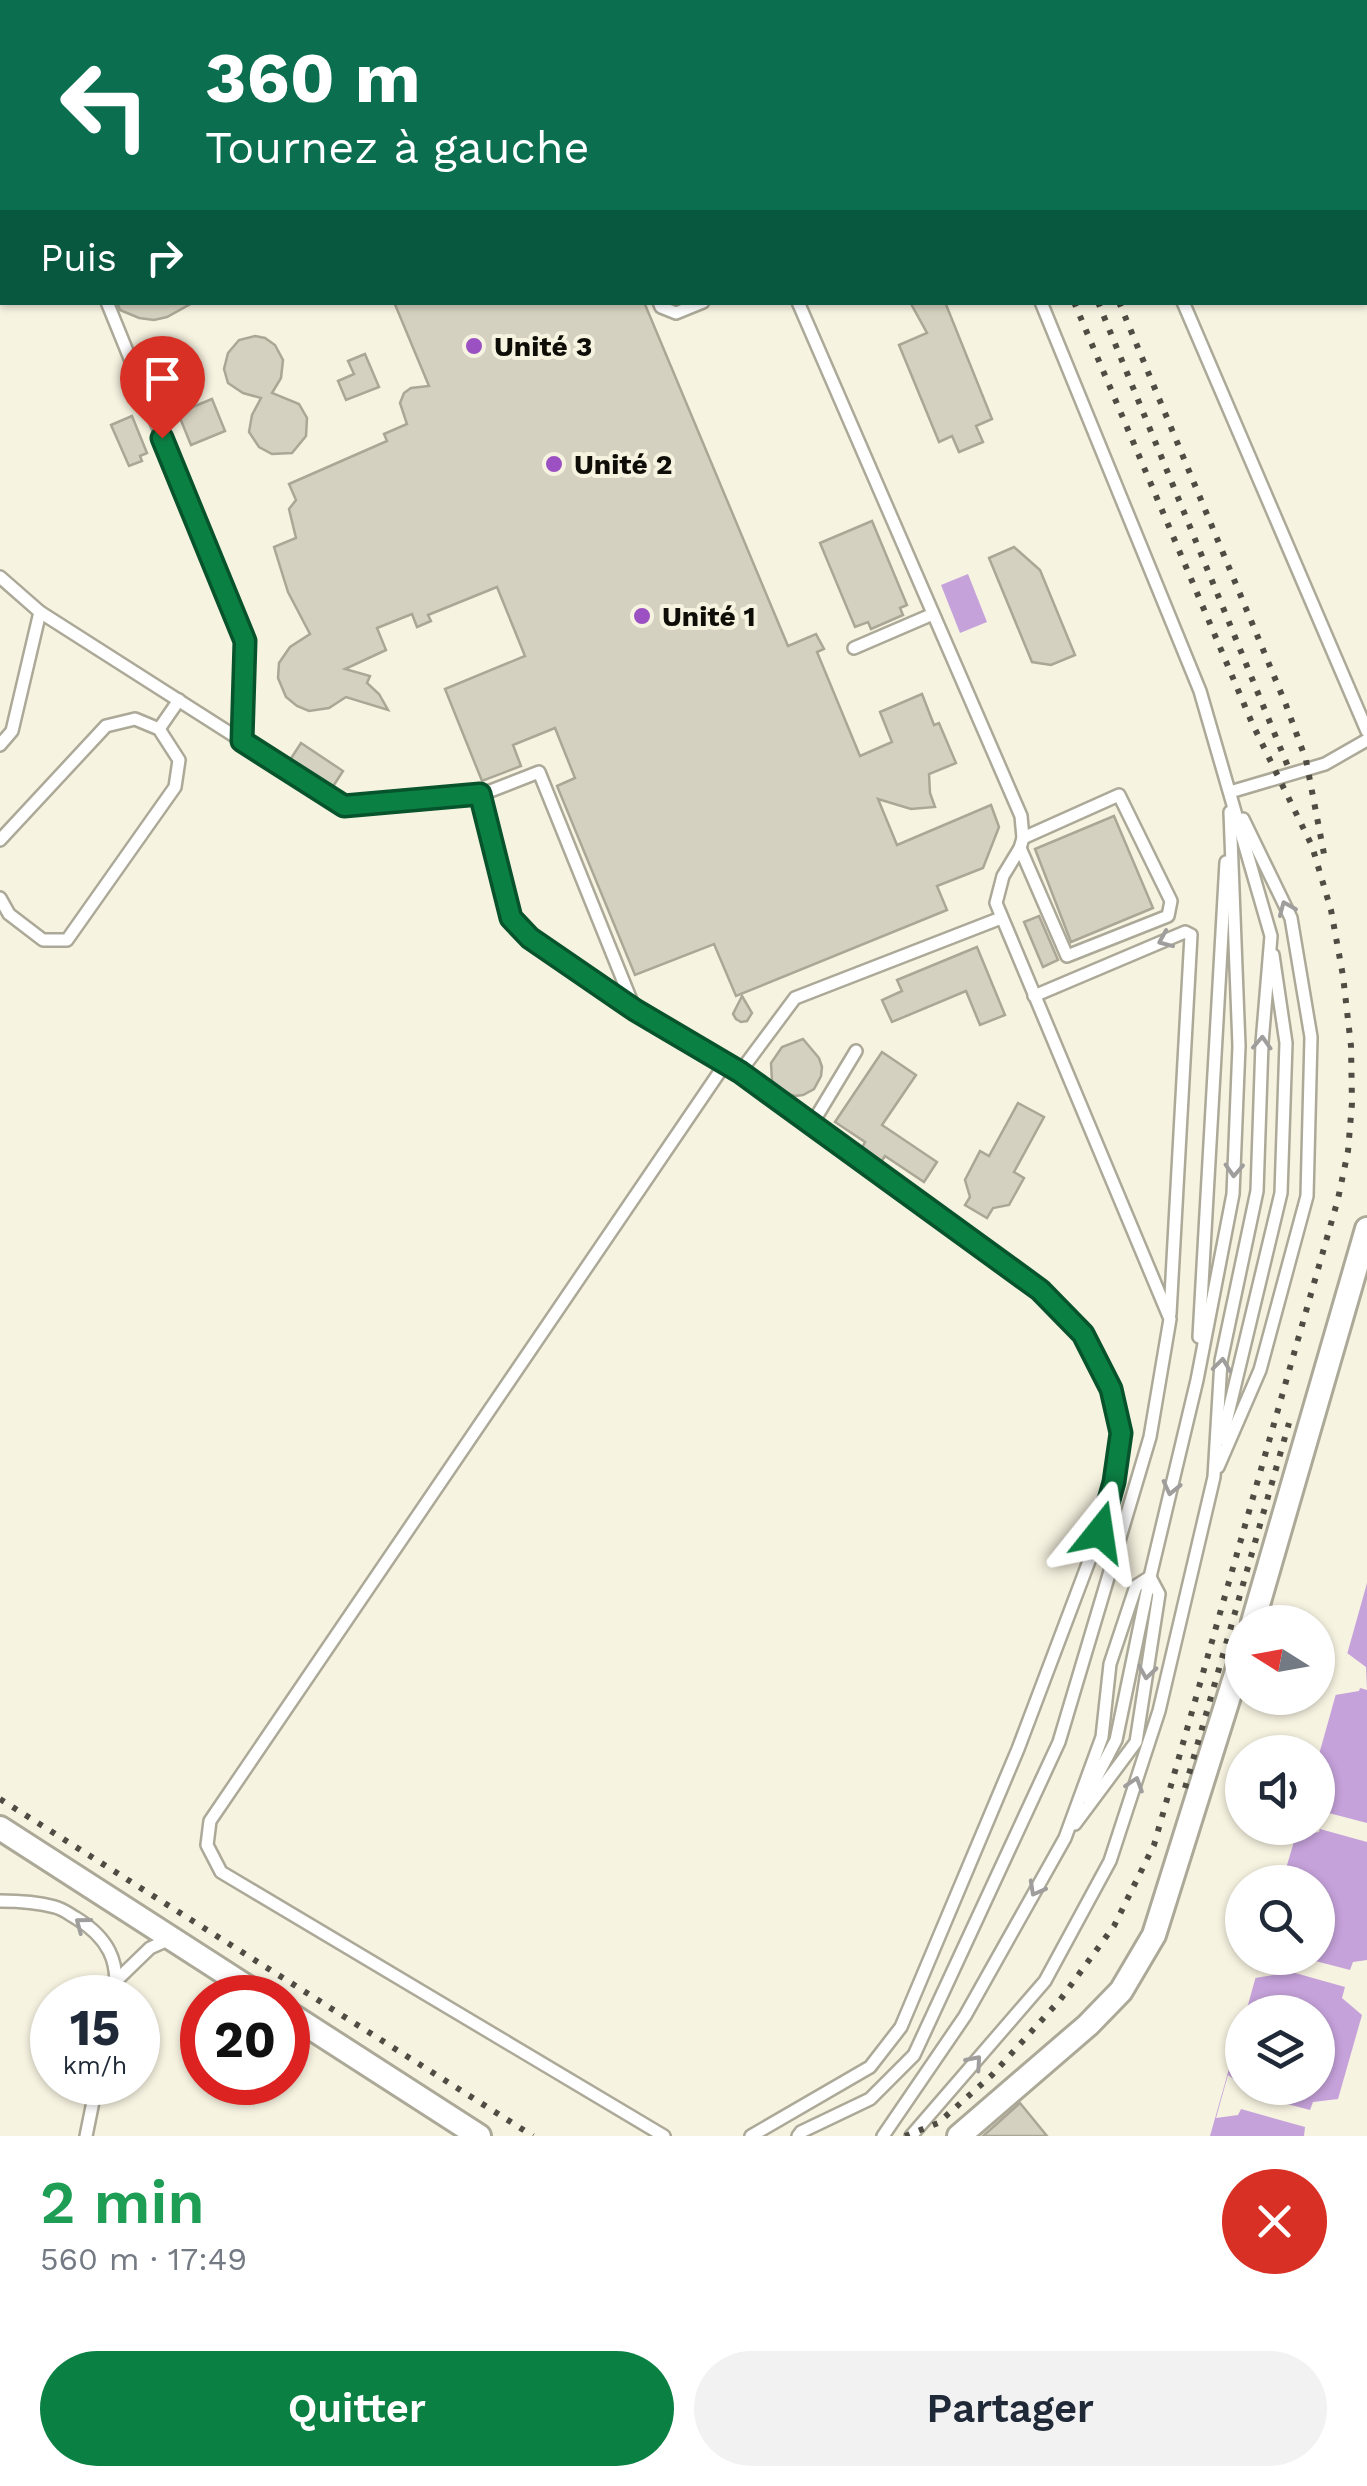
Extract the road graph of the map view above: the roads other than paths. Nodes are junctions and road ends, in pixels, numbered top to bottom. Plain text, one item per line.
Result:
1 (109, 305) edge
2 (660, 305) edge
3 (696, 305) edge
4 (799, 305) edge
5 (1042, 305) edge
6 (1184, 305) edge
7 (0, 577) edge
8 (40, 612) junction
9 (933, 614) junction
10 (854, 648) dead end
11 (178, 700) junction
12 (160, 729) junction
13 (1367, 731) edge
14 (1367, 740) edge
15 (242, 741) junction
16 (0, 744) edge
17 (1230, 792) junction
18 (480, 794) junction
19 (0, 840) edge
20 (1022, 843) junction
21 (0, 898) edge
22 (1000, 918) junction
23 (1270, 936) junction
24 (1034, 996) junction
25 (635, 1010) junction
26 (856, 1050) dead end
27 (726, 1064) junction
28 (740, 1072) junction
29 (812, 1124) junction
30 (1367, 1229) edge
31 (1170, 1319) junction
32 (1196, 1380) junction
33 (1214, 1477) junction
34 (1150, 1578) junction
35 (1258, 1605) edge
36 (1225, 1709) edge
37 (0, 1828) edge
38 (1065, 1838) junction
39 (0, 1901) edge
40 (172, 1938) junction
41 (117, 1975) edge
42 (122, 1975) edge
43 (229, 1975) edge
44 (310, 2027) edge
45 (92, 2105) edge
46 (86, 2136) edge
47 (480, 2136) edge
48 (664, 2136) edge
49 (751, 2136) edge
50 (798, 2136) edge
51 (883, 2136) edge
52 (911, 2136) edge
53 (959, 2136) edge

1 - 15 lane
2 - 3 lane
4 - 9 lane
5 - 17 lane
6 - 13 lane
7 - 8 lane
8 - 11 lane
8 - 16 lane
9 - 10 lane
9 - 20 lane
11 - 12 lane
11 - 15 lane
12 - 19 lane
12 - 21 lane
14 - 17 lane
15 - 18 lane
17 - 23 lane
17 - 32 lane
17 -> 32 lane
33 -> 17 lane
18 - 25 lane
18 - 25 lane
20 - 20 lane
20 - 22 lane
22 - 24 lane
22 - 28 lane
33 -> 23 lane
23 - 33 lane
24 - 31 lane
31 -> 24 lane
25 - 27 lane
26 - 29 lane
27 - 28 lane
27 - 48 lane
28 - 29 lane
29 - 49 lane
30 - 35 street
31 - 50 lane
32 -> 34 lane
52 -> 33 lane
34 - 38 lane
34 - 38 lane
34 -> 38 lane
36 - 53 street
37 - 40 street
38 -> 51 lane
41 -> 39 lane
40 - 42 lane
40 - 43 street
44 - 47 street
45 - 46 lane

